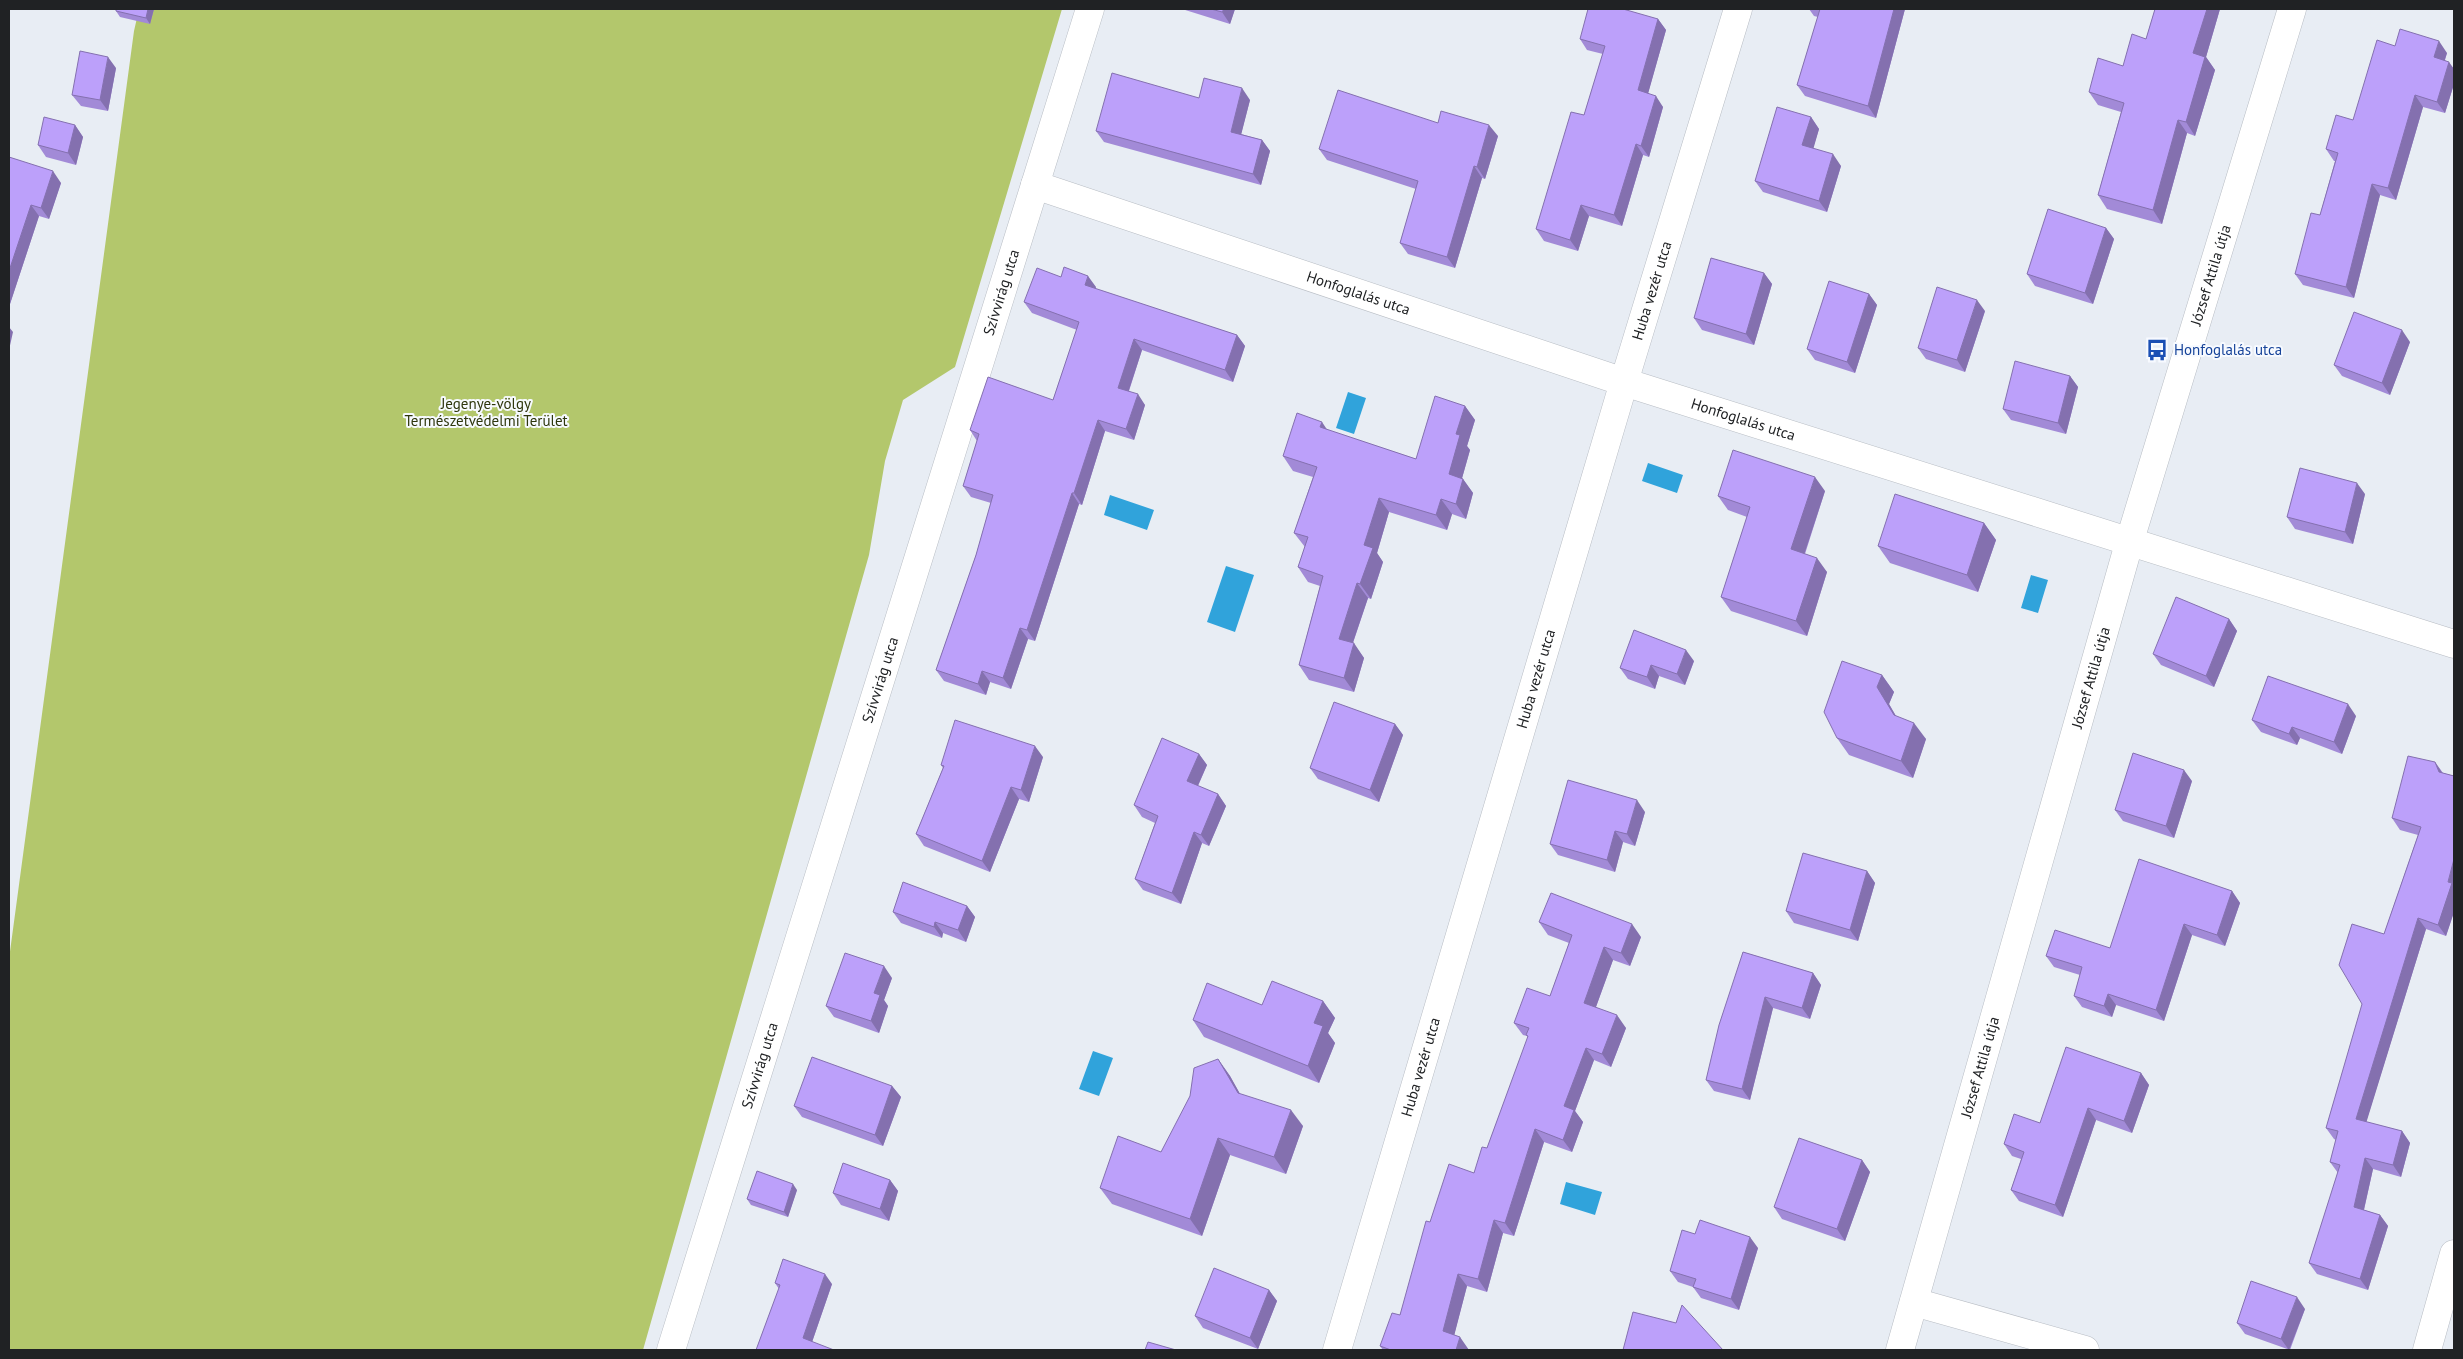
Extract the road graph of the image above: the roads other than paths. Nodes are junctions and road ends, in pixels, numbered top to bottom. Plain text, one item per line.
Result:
1 (1090, 9) edge
2 (1738, 9) edge
3 (2292, 9) edge
4 (1035, 185) junction
5 (1624, 382) junction
6 (2130, 540) junction
7 (2454, 644) edge
8 (2454, 1254) edge
9 (1914, 1302) junction
10 (671, 1350) edge
11 (1337, 1350) edge
12 (1900, 1350) edge
13 (2085, 1350) edge
14 (2427, 1350) edge

1 - 4 street, Szívvirág utca
2 - 5 street, Huba vezér utca
3 - 6 street, József Attila útja
4 - 5 street, Honfoglalás utca
4 - 10 street, Szívvirág utca
5 - 6 street, Honfoglalás utca
5 - 11 street, Huba vezér utca
6 - 7 street, Honfoglalás utca
6 - 9 street, József Attila útja
8 - 14 street
9 - 12 street, József Attila útja
9 - 13 street

